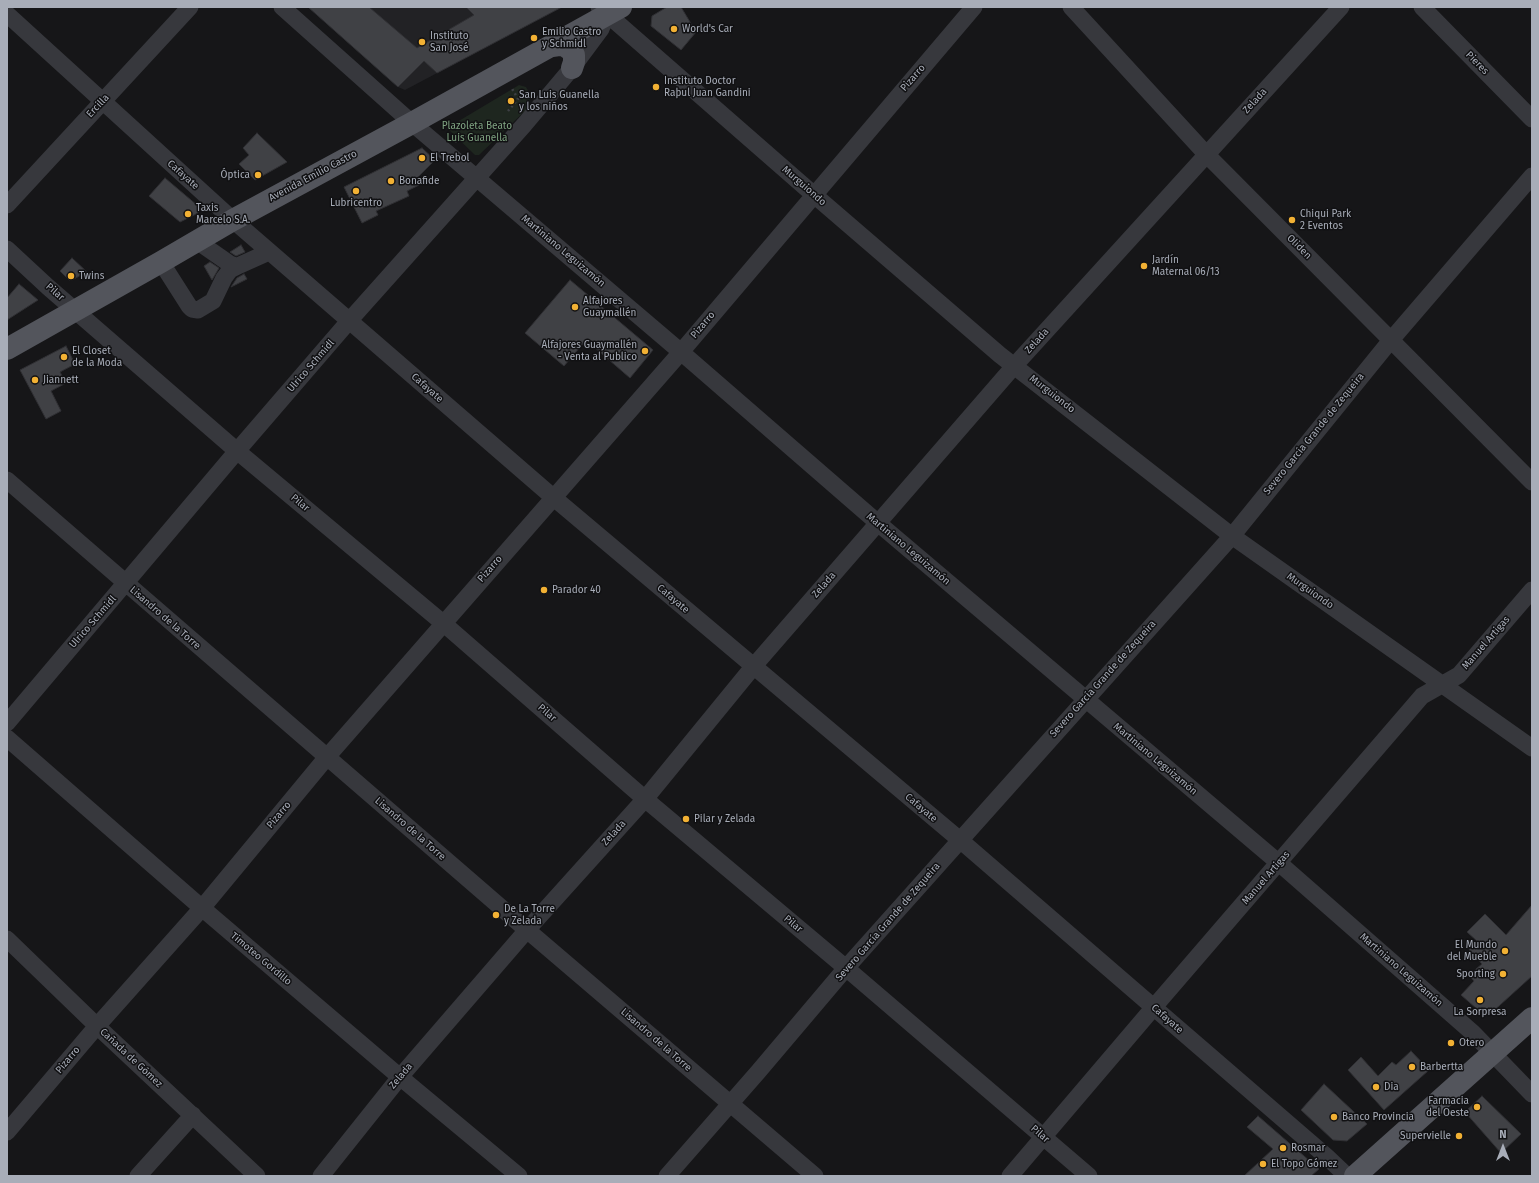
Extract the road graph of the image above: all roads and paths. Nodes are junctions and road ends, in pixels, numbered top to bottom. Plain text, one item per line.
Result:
1 (190, 7) edge
2 (282, 7) edge
3 (974, 7) edge
4 (1071, 7) edge
5 (1341, 7) edge
6 (1422, 7) edge
7 (609, 9) edge
8 (7, 14) edge
9 (552, 46) junction
10 (572, 68) junction
11 (503, 73) junction
12 (102, 101) junction
13 (508, 111) dead end
14 (1532, 119) edge
15 (412, 123) junction
16 (1206, 154) junction
17 (1532, 176) edge
18 (477, 178) junction
19 (813, 194) junction
20 (7, 205) edge
21 (233, 220) junction
22 (197, 241) junction
23 (7, 249) edge
24 (269, 252) junction
25 (161, 262) junction
26 (240, 265) junction
27 (75, 310) junction
28 (349, 321) junction
29 (1391, 340) junction
30 (7, 349) edge
31 (681, 352) junction
32 (1015, 366) junction
33 (237, 450) junction
34 (7, 480) edge
35 (1532, 482) edge
36 (554, 498) junction
37 (878, 524) junction
38 (1232, 536) junction
39 (126, 584) junction
40 (1532, 590) edge
41 (443, 623) junction
42 (753, 666) junction
43 (1443, 684) junction
44 (1085, 700) junction
45 (7, 723) edge
46 (7, 738) edge
47 (1532, 748) edge
48 (327, 757) junction
49 (645, 799) junction
50 (960, 840) junction
51 (1279, 863) junction
52 (202, 908) junction
53 (527, 930) junction
54 (7, 939) edge
55 (846, 968) junction
56 (1154, 1007) junction
57 (1532, 1018) edge
58 (97, 1026) junction
59 (1493, 1053) junction
60 (400, 1077) junction
61 (1532, 1094) edge
62 (730, 1104) junction
63 (193, 1115) junction
64 (7, 1132) edge
65 (1043, 1136) junction
66 (138, 1176) edge
67 (257, 1176) edge
68 (321, 1176) edge
69 (519, 1176) edge
70 (667, 1176) edge
71 (815, 1176) edge
72 (1010, 1176) edge
73 (1089, 1176) edge
74 (1347, 1176) edge
75 (1355, 1176) edge

1 - 12 street, Ercilla
2 - 15 street, Martiniano Leguizamón
3 - 19 street, Pizarro
4 - 16 street, Oliden
5 - 16 street, Zelada
6 - 14 street, Pieres
7 - 9 main road, Avenida Emilio Castro
7 - 10 street, Ulrico Schmidl
7 - 19 street, Murguiondo
8 - 12 street, Cafayate
9 - 10 main road
9 - 11 main road, Avenida Emilio Castro
10 - 18 street, Ulrico Schmidl
11 - 13 path
11 - 15 main road, Avenida Emilio Castro
12 - 20 street, Ercilla
12 - 21 street, Cafayate
15 - 18 street, Martiniano Leguizamón
15 - 21 main road, Avenida Emilio Castro
16 - 29 street, Oliden
16 - 32 street, Zelada
17 - 29 street, Severo García Grande de Zequeira
18 - 28 street, Ulrico Schmidl
18 - 31 street, Martiniano Leguizamón
19 - 31 street, Pizarro
19 - 32 street, Murguiondo
21 - 22 main road, Avenida Emilio Castro
21 - 24 street, Cafayate
22 - 25 main road, Avenida Emilio Castro
22 - 26 street
23 - 27 street, Pilar
24 - 26 street
24 - 28 street, Cafayate
25 - 26 street
25 - 27 main road, Avenida Emilio Castro
27 - 30 main road, Avenida Emilio Castro
27 - 33 street, Pilar
28 - 33 street, Ulrico Schmidl
28 - 36 street, Cafayate
29 - 35 street, Oliden
29 - 38 street, Severo García Grande de Zequeira
31 - 36 street, Pizarro
31 - 37 street, Martiniano Leguizamón
32 - 37 street, Zelada
32 - 38 street, Murguiondo
33 - 39 street, Ulrico Schmidl
33 - 41 street, Pilar
34 - 39 street, Lisandro de la Torre
36 - 41 street, Pizarro
36 - 42 street, Cafayate
37 - 42 street, Zelada
37 - 44 street, Martiniano Leguizamón
38 - 43 street, Murguiondo
38 - 44 street, Severo García Grande de Zequeira
39 - 45 street, Ulrico Schmidl
39 - 48 street, Lisandro de la Torre
40 - 43 street, Manuel Artigas
41 - 48 street, Pizarro
41 - 49 street, Pilar
42 - 49 street, Zelada
42 - 50 street, Cafayate
43 - 47 street, Murguiondo
43 - 51 street, Manuel Artigas
44 - 50 street, Severo García Grande de Zequeira
44 - 51 street, Martiniano Leguizamón
46 - 52 street, Timoteo Gordillo
48 - 52 street, Pizarro
48 - 53 street, Lisandro de la Torre
49 - 53 street, Zelada
49 - 55 street, Pilar
50 - 55 street, Severo García Grande de Zequeira
50 - 56 street, Cafayate
51 - 56 street, Manuel Artigas
51 - 59 street, Martiniano Leguizamón
52 - 58 street, Pizarro
52 - 60 street, Timoteo Gordillo
53 - 60 street, Zelada
53 - 62 street, Lisandro de la Torre
54 - 58 street, Cañada de Gómez
55 - 62 street, Severo García Grande de Zequeira
55 - 65 street, Pilar
56 - 65 street, Manuel Artigas
56 - 74 street, Cafayate
57 - 59 main road
58 - 63 street, Cañada de Gómez
58 - 64 street, Pizarro
59 - 61 street, Martiniano Leguizamón
59 - 75 main road
60 - 68 street, Zelada
60 - 69 street, Timoteo Gordillo
62 - 70 street, Severo García Grande de Zequeira
62 - 71 street, Lisandro de la Torre
63 - 66 street
63 - 67 street, Cañada de Gómez
65 - 72 street, Manuel Artigas
65 - 73 street, Pilar

